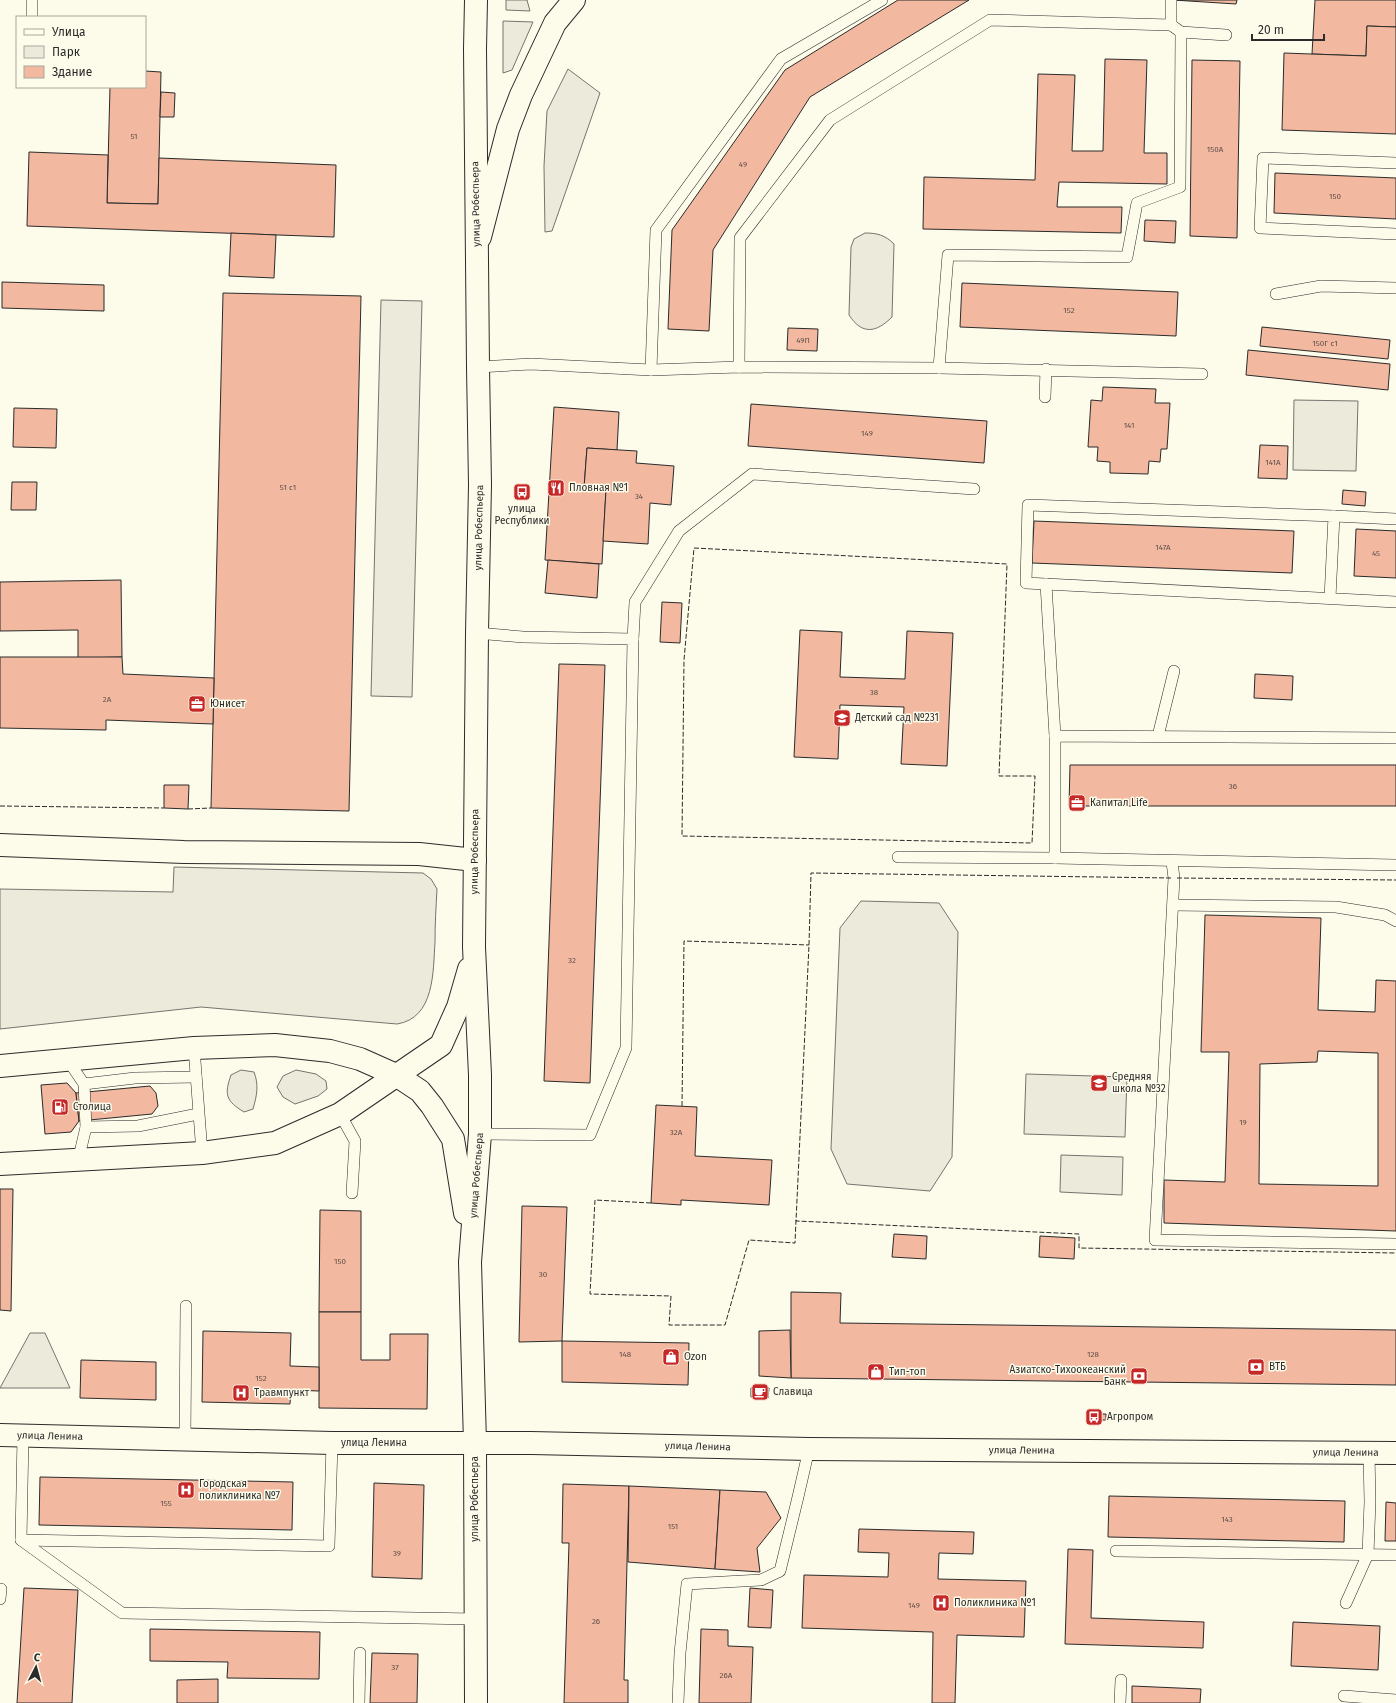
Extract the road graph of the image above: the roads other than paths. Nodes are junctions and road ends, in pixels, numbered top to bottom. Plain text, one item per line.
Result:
1 (32, 0) edge
2 (476, 0) edge
3 (574, 0) edge
4 (882, 0) edge
5 (1171, 0) edge
6 (32, 16) edge
7 (1171, 25) junction
8 (1181, 32) junction
9 (1226, 35) dead end
10 (1396, 163) edge
11 (1396, 234) edge
12 (477, 249) junction
13 (1396, 288) edge
14 (1276, 294) dead end
15 (478, 367) junction
16 (738, 367) junction
17 (939, 368) junction
18 (1046, 369) junction
19 (651, 370) junction
20 (1202, 374) dead end
21 (1045, 398) dead end
22 (974, 489) dead end
23 (1334, 516) junction
24 (1396, 519) edge
25 (1046, 584) junction
26 (1330, 598) junction
27 (1396, 602) edge
28 (477, 633) junction
29 (633, 639) junction
30 (1174, 671) dead end
31 (1054, 736) junction
32 (1158, 736) junction
33 (1396, 738) edge
34 (0, 845) edge
35 (898, 857) dead end
36 (1055, 858) junction
37 (475, 860) junction
38 (1172, 862) junction
39 (1396, 865) edge
40 (1173, 905) junction
41 (1396, 921) edge
42 (474, 947) junction
43 (194, 1048) junction
44 (68, 1059) junction
45 (0, 1066) edge
46 (396, 1075) junction
47 (196, 1077) junction
48 (84, 1084) junction
49 (198, 1114) junction
50 (340, 1114) junction
51 (86, 1127) junction
52 (480, 1134) junction
53 (202, 1153) junction
54 (78, 1161) junction
55 (0, 1164) edge
56 (352, 1193) dead end
57 (1396, 1244) edge
58 (470, 1262) junction
59 (186, 1306) dead end
60 (0, 1435) edge
61 (23, 1436) junction
62 (185, 1439) junction
63 (475, 1442) junction
64 (332, 1443) junction
65 (808, 1449) junction
66 (1369, 1453) junction
67 (1396, 1453) edge
68 (21, 1540) junction
69 (1116, 1551) dead end
70 (1368, 1554) junction
71 (1396, 1555) edge
72 (1346, 1603) dead end
73 (476, 1619) junction
74 (360, 1653) dead end
75 (1121, 1680) dead end
76 (1344, 1696) dead end
77 (1396, 1700) edge
78 (359, 1703) edge
79 (476, 1703) edge
80 (678, 1703) edge
81 (1120, 1703) edge

1 - 6 lane
2 - 12 main road, улица Робеспьера
3 - 12 main road
4 - 19 lane
5 - 7 lane
7 - 8 lane
7 - 16 lane
8 - 9 lane
8 - 17 lane
10 - 11 lane
12 - 15 main road, улица Робеспьера
13 - 14 lane
15 - 19 lane
15 - 28 main road, улица Робеспьера
16 - 17 lane
16 - 19 lane
17 - 18 lane
18 - 20 lane
18 - 21 lane
22 - 29 lane
23 - 24 lane
23 - 25 lane
23 - 26 lane
25 - 26 lane
25 - 31 lane
26 - 27 lane
28 - 29 lane
28 - 37 main road, улица Робеспьера
29 - 52 lane
30 - 32 lane
31 - 32 lane
31 - 36 lane
32 - 33 lane
34 - 37 main road
35 - 36 lane
36 - 38 lane
37 - 42 main road, улица Робеспьера
38 - 39 lane
38 - 40 lane
40 - 41 lane
40 - 57 lane
42 - 46 main road
42 - 52 main road, улица Робеспьера
43 - 44 main road
43 - 46 main road
43 - 47 lane
44 - 45 main road
44 - 48 lane
46 - 50 main road
46 - 58 main road
47 - 48 lane
47 - 49 lane
48 - 51 lane
49 - 51 lane
49 - 53 lane
50 - 53 main road
50 - 56 lane
51 - 54 lane
52 - 58 main road, улица Робеспьера
53 - 54 main road
54 - 55 main road
58 - 63 main road, улица Робеспьера
59 - 62 lane
60 - 61 main road, улица Ленина
61 - 62 main road, улица Ленина
61 - 68 lane
62 - 64 main road, улица Ленина
63 - 64 main road, улица Ленина
63 - 65 main road, улица Ленина
63 - 73 main road, улица Робеспьера
64 - 68 lane
65 - 66 main road, улица Ленина
65 - 80 lane
66 - 67 main road, улица Ленина
66 - 70 lane
68 - 73 lane
69 - 70 lane
70 - 71 lane
70 - 72 lane
73 - 79 main road, улица Робеспьера
74 - 78 lane
75 - 81 lane
76 - 77 lane

